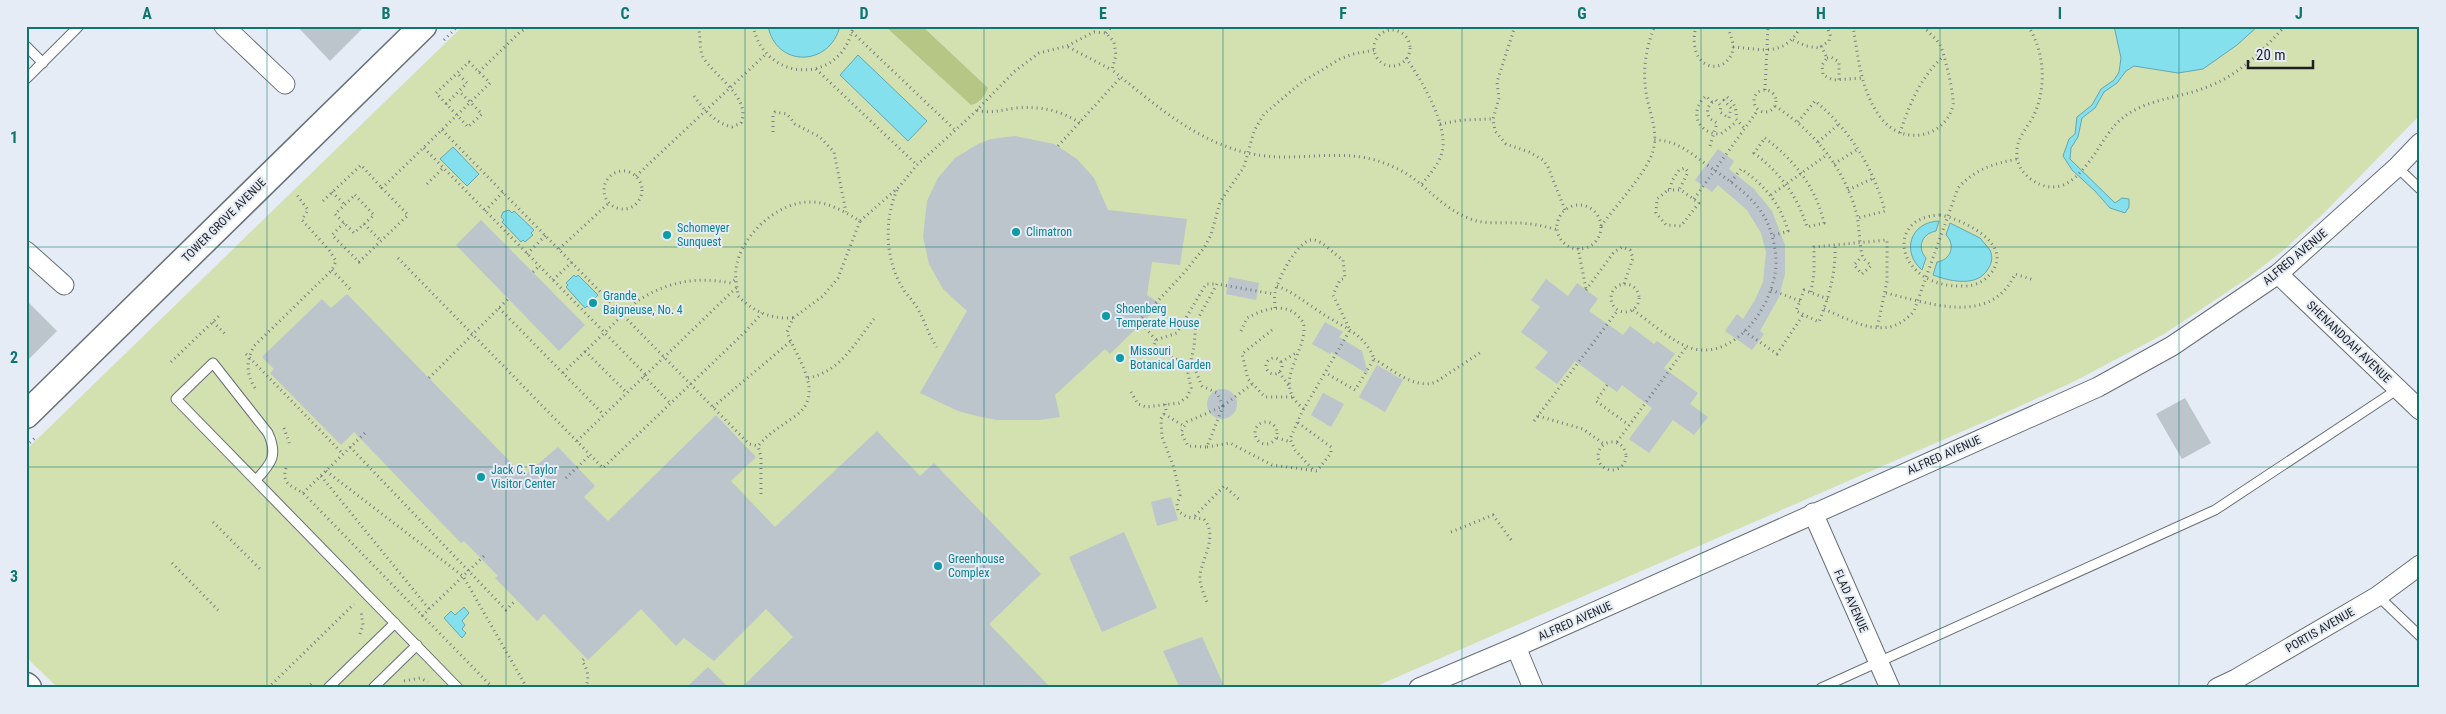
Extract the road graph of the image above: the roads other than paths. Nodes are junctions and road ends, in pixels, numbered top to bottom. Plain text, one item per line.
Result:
1 (79, 26) edge
2 (224, 26) edge
3 (423, 26) edge
4 (26, 46) edge
5 (43, 63) junction
6 (26, 79) edge
7 (285, 84) dead end
8 (2420, 143) edge
9 (2397, 167) junction
10 (2420, 189) edge
11 (26, 251) edge
12 (2278, 274) junction
13 (64, 285) dead end
14 (2398, 389) junction
15 (2420, 410) edge
16 (26, 415) edge
17 (256, 480) junction
18 (1813, 513) junction
19 (2420, 565) edge
20 (2378, 596) junction
21 (395, 623) junction
22 (2420, 636) edge
23 (417, 645) junction
24 (1516, 647) junction
25 (1879, 663) junction
26 (2240, 684) edge
27 (328, 688) edge
28 (373, 688) edge
29 (458, 688) edge
30 (1419, 688) edge
31 (1533, 688) edge
32 (1821, 688) edge
33 (1890, 688) edge
34 (2217, 688) edge

1 - 5 lane
2 - 7 street
3 - 16 street, TOWER GROVE AVENUE
4 - 5 lane
5 - 6 lane
8 - 9 street, ALFRED AVENUE
9 - 10 lane
9 - 12 street, ALFRED AVENUE
11 - 13 street
12 - 14 street, SHENANDOAH AVENUE
12 - 18 street, ALFRED AVENUE
14 - 15 street, SHENANDOAH AVENUE
14 - 25 lane
17 - 17 lane
17 - 21 lane
18 - 24 street, ALFRED AVENUE
18 - 25 street, FLAD AVENUE
19 - 20 street, PORTIS AVENUE
20 - 22 lane
20 - 26 street, PORTIS AVENUE
21 - 23 lane
21 - 27 lane
23 - 28 lane
23 - 29 lane
24 - 30 street, ALFRED AVENUE
24 - 31 street
25 - 32 lane
25 - 33 street, FLAD AVENUE
26 - 34 street, PORTIS AVENUE

